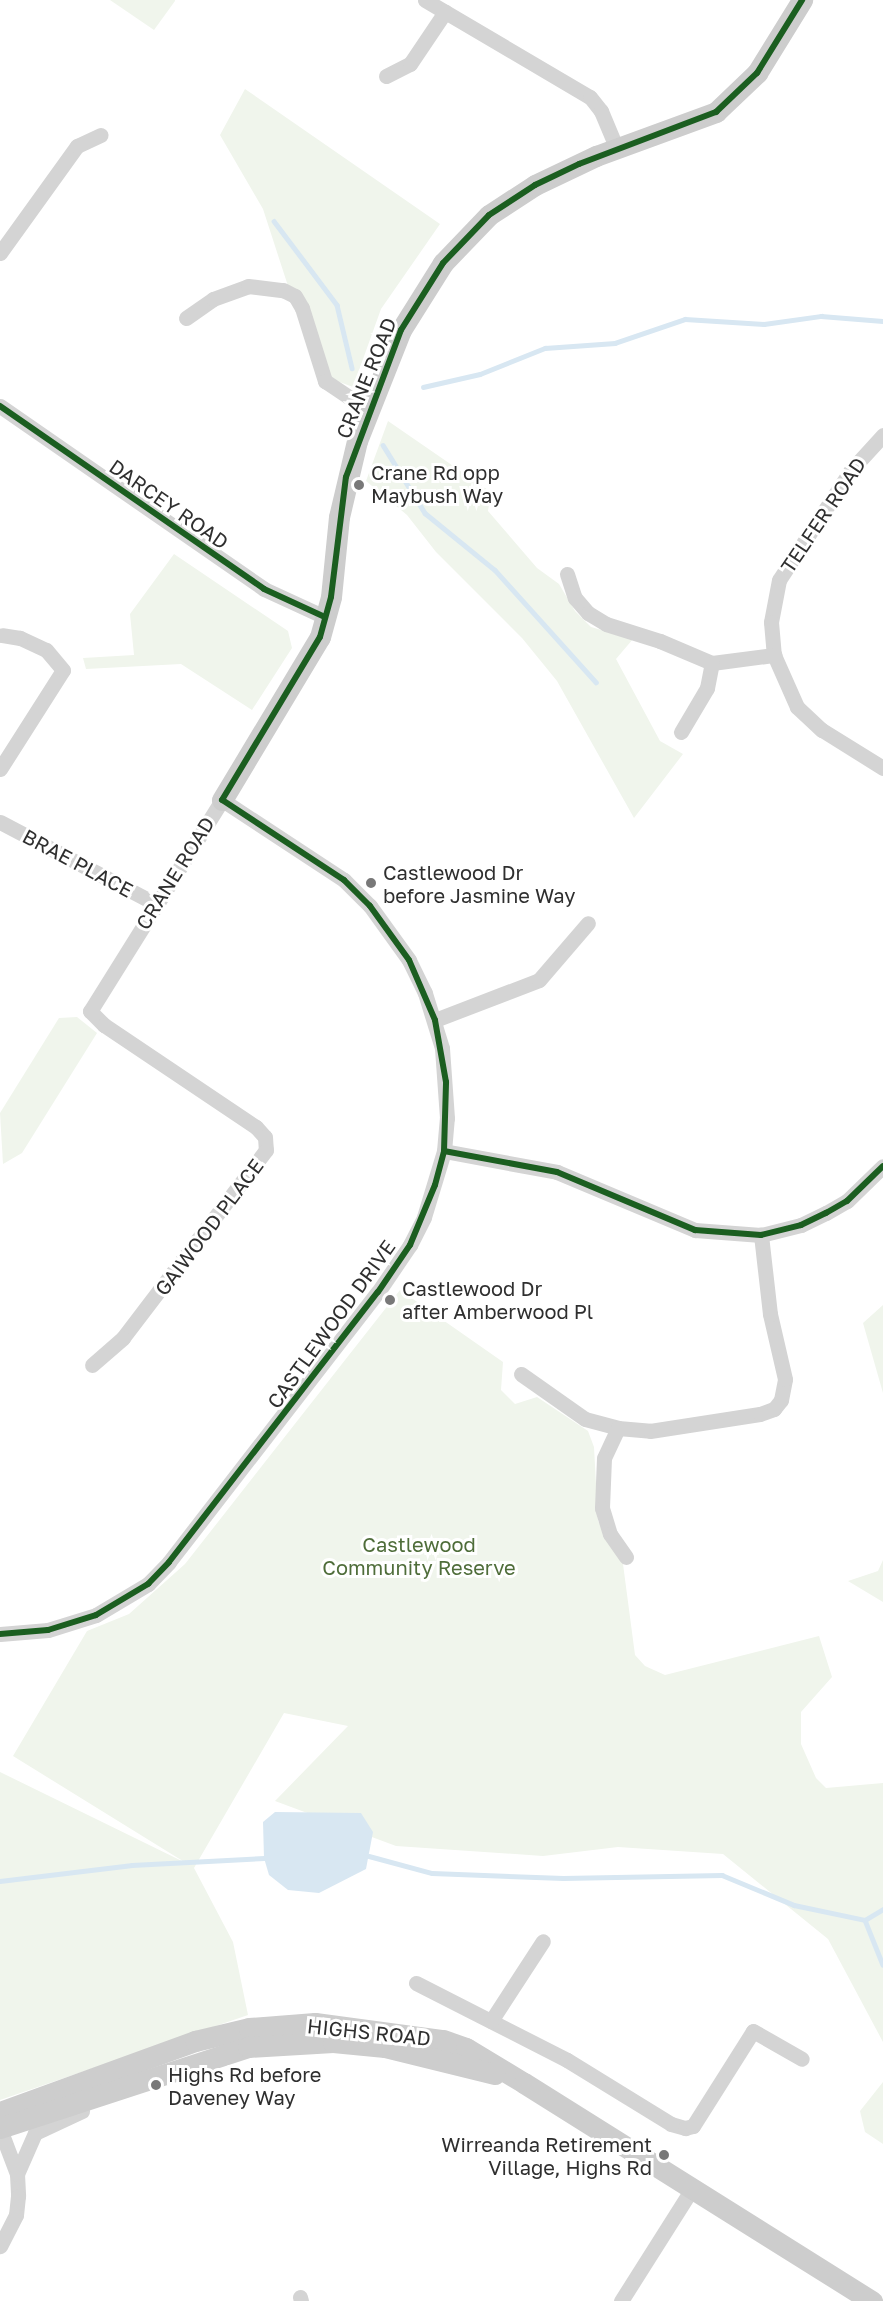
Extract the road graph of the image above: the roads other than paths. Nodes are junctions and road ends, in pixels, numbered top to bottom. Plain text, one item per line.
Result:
1 (425, 0) edge
2 (802, 0) edge
3 (445, 12) junction
4 (386, 76) dead end
5 (101, 135) dead end
6 (617, 148) junction
7 (0, 253) edge
8 (186, 318) dead end
9 (0, 406) edge
10 (368, 410) junction
11 (883, 435) edge
12 (567, 574) dead end
13 (325, 617) junction
14 (2, 635) dead end
15 (774, 655) junction
16 (712, 663) junction
17 (681, 732) dead end
18 (883, 768) edge
19 (0, 769) edge
20 (222, 800) junction
21 (0, 822) edge
22 (156, 904) junction
23 (588, 923) dead end
24 (90, 1011) joint
25 (435, 1020) junction
26 (444, 1151) junction
27 (883, 1166) edge
28 (761, 1235) junction
29 (92, 1365) dead end
30 (521, 1374) dead end
31 (618, 1428) junction
32 (626, 1557) dead end
33 (0, 1634) edge
34 (543, 1941) dead end
35 (416, 1983) dead end
36 (491, 2021) junction
37 (802, 2059) dead end
38 (524, 2083) junction
39 (107, 2090) junction
40 (0, 2112) edge
41 (0, 2129) edge
42 (17, 2174) junction
43 (693, 2187) junction
44 (0, 2246) edge
45 (621, 2301) edge
46 (872, 2301) edge

1 - 3 street
2 - 6 street, CRANE ROAD
3 - 4 street
3 - 6 street
5 - 7 street
6 - 10 street, CRANE ROAD
8 - 10 street
9 - 13 street, DARCEY ROAD
10 - 13 street, CRANE ROAD
11 - 15 street, TELFER ROAD
12 - 16 street
13 - 20 street, CRANE ROAD
14 - 19 street
15 - 16 street
15 - 18 street, TELFER ROAD
16 - 17 street
20 - 22 street, CRANE ROAD
20 - 25 street, CASTLEWOOD DRIVE
21 - 22 street, BRAE PLACE
22 - 24 street, CRANE ROAD
23 - 25 street
24 - 29 street, GAIWOOD PLACE
25 - 26 street, CASTLEWOOD DRIVE
26 - 28 street
26 - 33 street, CASTLEWOOD DRIVE
27 - 28 street
28 - 31 street
30 - 31 street
31 - 32 street
34 - 36 street
35 - 36 street
36 - 37 street
38 - 39 street, HIGHS ROAD
38 - 40 street, HIGHS ROAD
38 - 43 street, HIGHS ROAD
39 - 41 street, HIGHS ROAD
39 - 42 street
41 - 42 street
42 - 44 street
43 - 45 street
43 - 46 street, HIGHS ROAD

